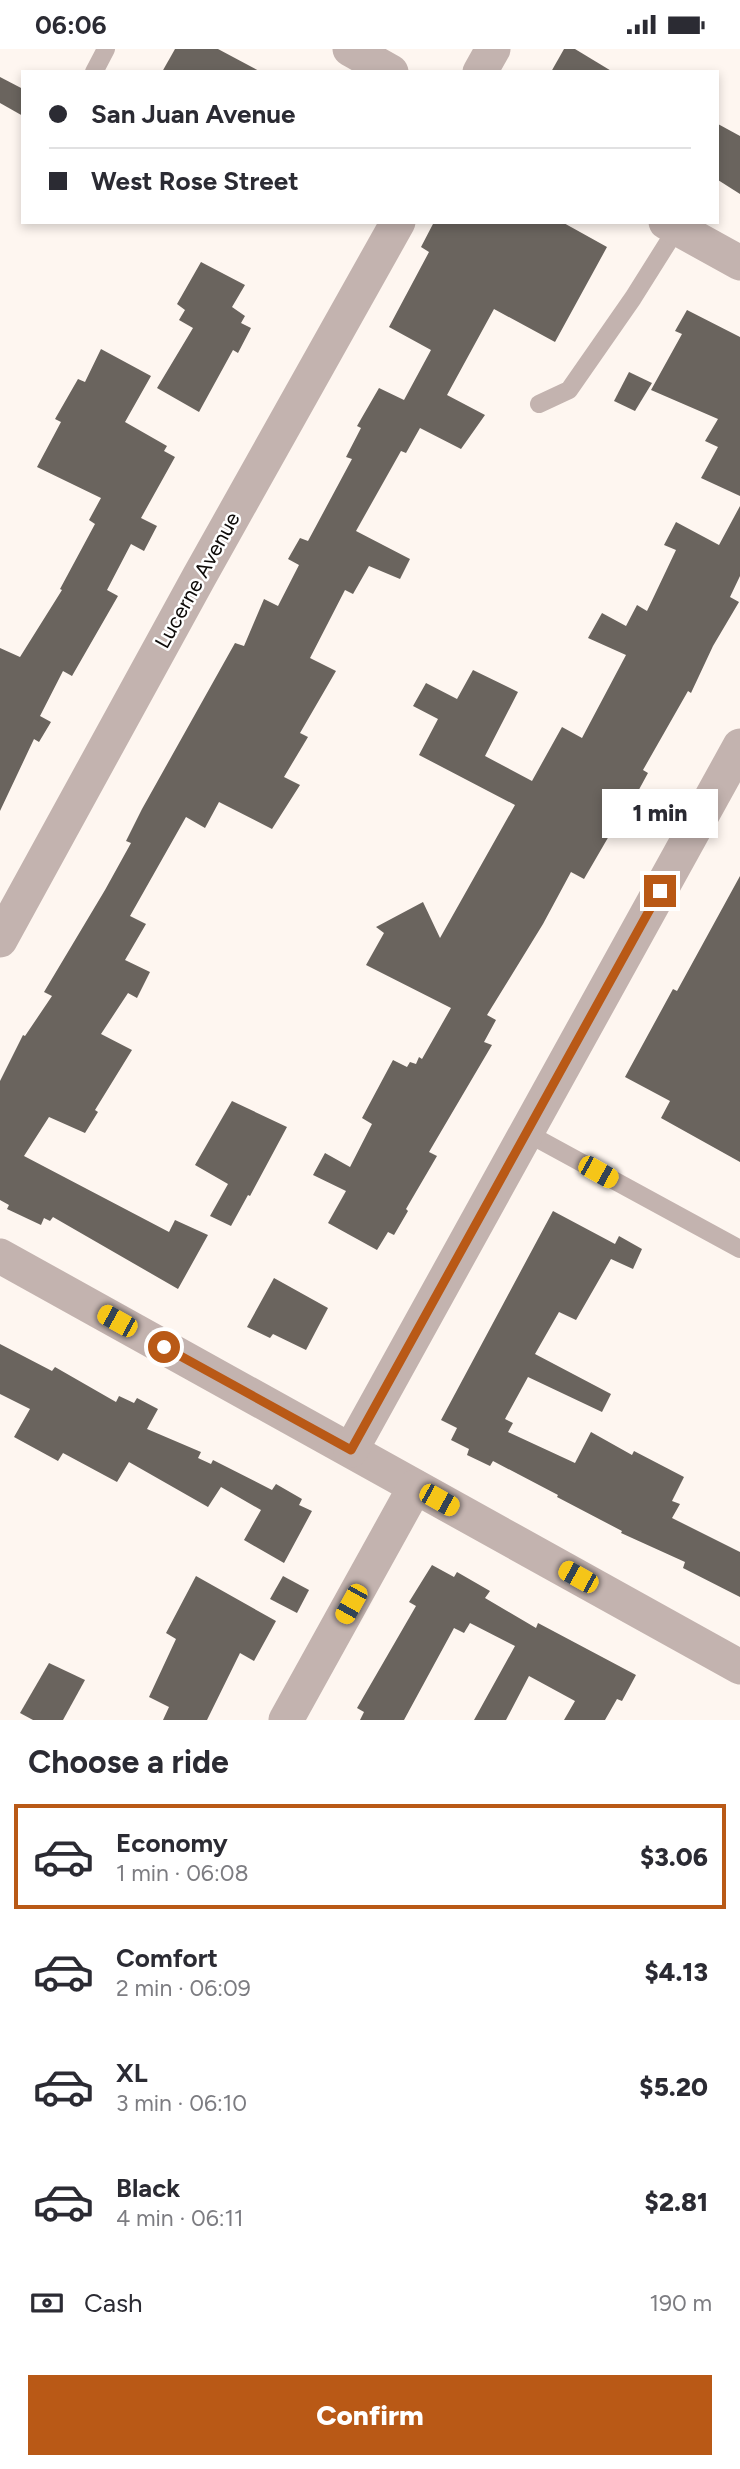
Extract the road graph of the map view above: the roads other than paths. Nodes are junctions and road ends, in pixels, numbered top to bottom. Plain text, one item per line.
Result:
1 (106, 49) edge
2 (350, 49) edge
3 (492, 49) edge
4 (95, 70) edge
5 (387, 70) edge
6 (481, 70) edge
7 (397, 224) edge
8 (672, 225) edge
9 (740, 263) edge
10 (538, 404) dead end
11 (740, 746) edge
12 (0, 940) edge
13 (527, 1133) junction
14 (740, 1249) edge
15 (0, 1256) edge
16 (351, 1450) junction
17 (415, 1487) junction
18 (740, 1667) edge
19 (286, 1720) edge

1 - 4 lane
2 - 5 street
3 - 6 street
7 - 12 street, Lucerne Avenue
8 - 9 street
8 - 10 lane
11 - 13 street
13 - 14 lane
13 - 16 street
15 - 16 street
16 - 17 street
17 - 18 street
17 - 19 street

